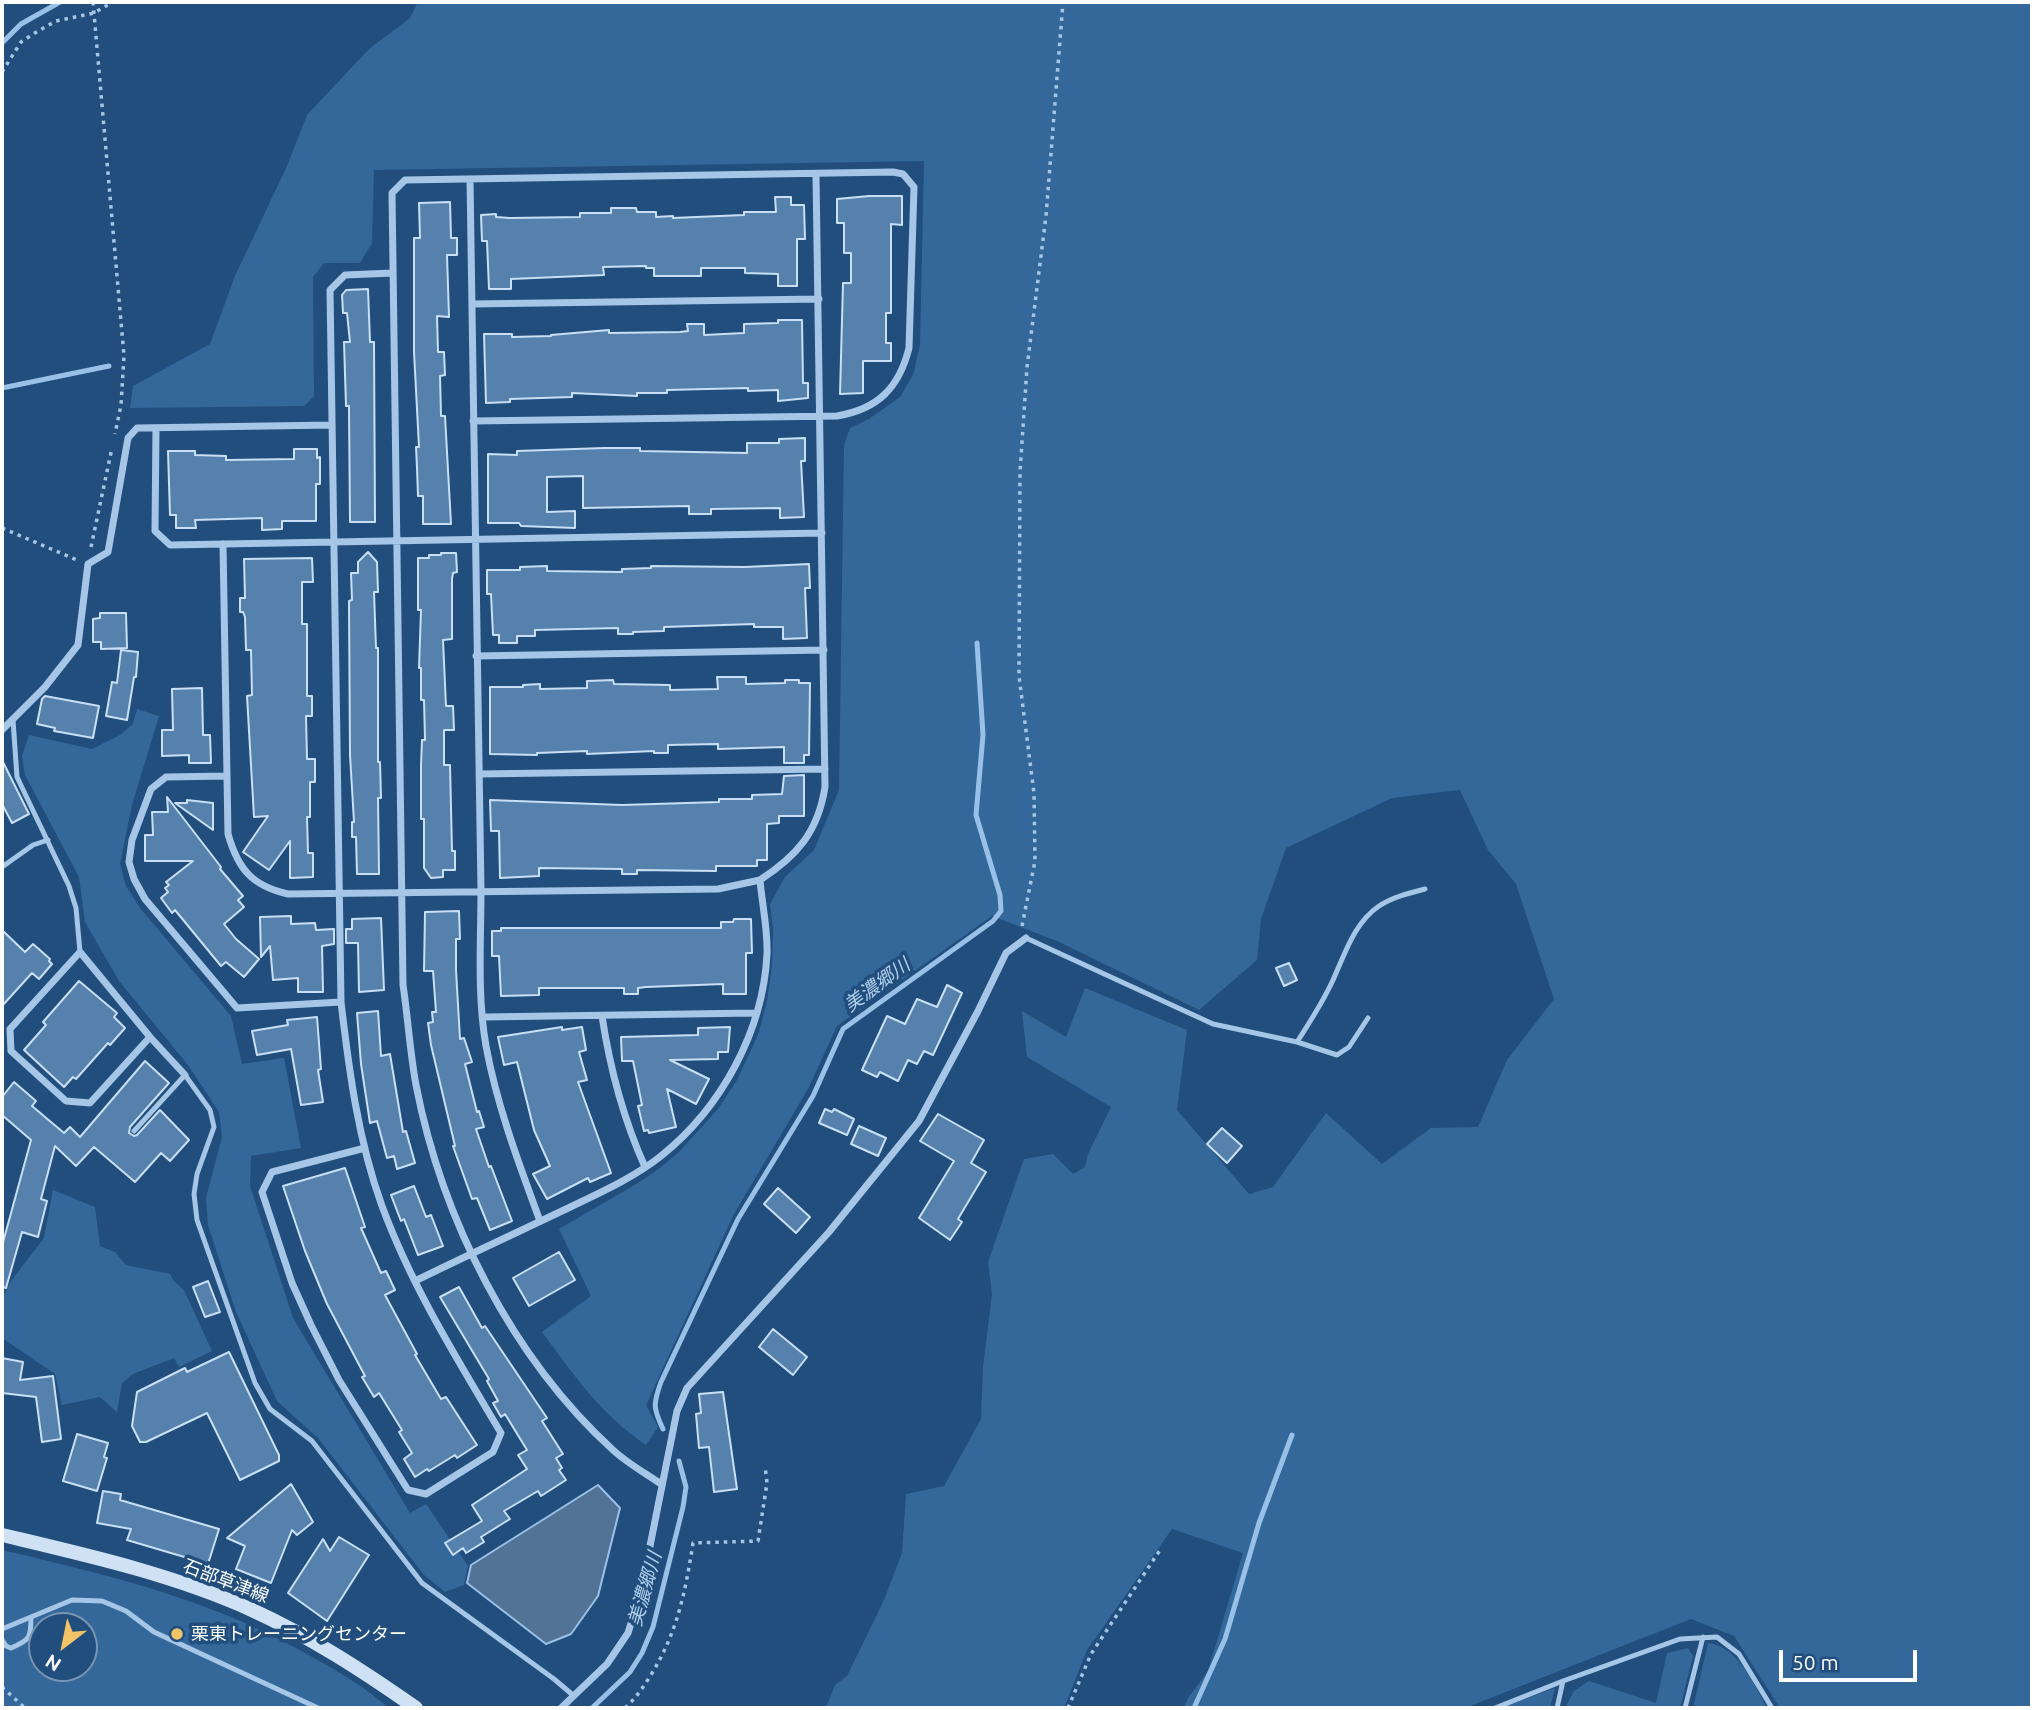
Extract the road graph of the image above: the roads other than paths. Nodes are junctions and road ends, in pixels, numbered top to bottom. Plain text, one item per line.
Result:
1 (816, 175) junction
2 (470, 179) junction
3 (393, 274) junction
4 (819, 299) junction
5 (472, 304) junction
6 (820, 416) junction
7 (473, 421) junction
8 (332, 425) junction
9 (156, 428) junction
10 (822, 533) junction
11 (474, 539) junction
12 (397, 540) junction
13 (335, 541) junction
14 (223, 544) junction
15 (824, 650) junction
16 (476, 656) junction
17 (13, 720) junction
18 (2, 730) edge
19 (825, 769) junction
20 (479, 774) junction
21 (227, 776) junction
22 (48, 840) junction
23 (2, 867) edge
24 (760, 880) junction
25 (1425, 889) dead end
26 (481, 890) junction
27 (402, 892) junction
28 (339, 893) junction
29 (1027, 938) joint
30 (80, 952) junction
31 (341, 1002) junction
32 (755, 1013) junction
33 (602, 1016) junction
34 (484, 1017) junction
35 (1368, 1018) dead end
36 (150, 1037) junction
37 (1297, 1042) junction
38 (185, 1075) junction
39 (134, 1131) dead end
40 (365, 1148) junction
41 (645, 1167) junction
42 (540, 1221) junction
43 (471, 1253) junction
44 (415, 1281) junction
45 (661, 1484) junction
46 (2, 1535) edge
47 (43, 1612) edge
48 (28, 1618) edge
49 (2, 1629) edge
50 (1703, 1637) junction
51 (28, 1638) edge
52 (2, 1640) edge
53 (1563, 1681) junction
54 (574, 1696) junction
55 (318, 1708) edge
56 (416, 1708) edge
57 (561, 1708) edge
58 (1495, 1708) edge
59 (1557, 1708) edge
60 (1685, 1708) edge
61 (1772, 1708) edge

1 - 2 street
1 - 4 street
1 - 6 street
2 - 3 street
2 - 5 street
3 - 8 street
3 - 12 street
4 - 5 street
4 - 6 street
5 - 7 street
6 - 7 street
6 - 10 street
7 - 11 street
8 - 9 street
8 - 13 street
9 - 14 street
9 - 17 street
10 - 11 street
10 - 15 street
11 - 12 street
11 - 16 street
12 - 13 street
12 - 27 street
13 - 14 street
13 - 28 street
14 - 21 street
15 - 16 street
15 - 19 street
16 - 20 street
17 - 18 street
17 - 22 lane
19 - 20 street
19 - 24 street
20 - 26 street
21 - 28 street
21 - 31 street
22 - 23 lane
22 - 30 lane
24 - 26 street
24 - 32 street
25 - 37 lane
26 - 27 street
26 - 34 street
27 - 28 street
27 - 43 street
28 - 31 street
29 - 37 lane
29 - 45 street
30 - 36 street
30 - 36 street
31 - 40 street
32 - 33 street
32 - 41 street
33 - 34 street
33 - 41 street
34 - 42 street
35 - 37 lane
36 - 38 street
38 - 39 lane
38 - 54 lane
40 - 44 street
40 - 44 street
41 - 42 street
42 - 43 street
43 - 44 street
43 - 45 street
45 - 54 street
46 - 56 main road, 石部草津線
47 - 55 lane
48 - 49 lane
50 - 53 lane
50 - 60 lane
50 - 61 lane
51 - 52 lane
53 - 58 lane
53 - 59 lane
54 - 57 street

